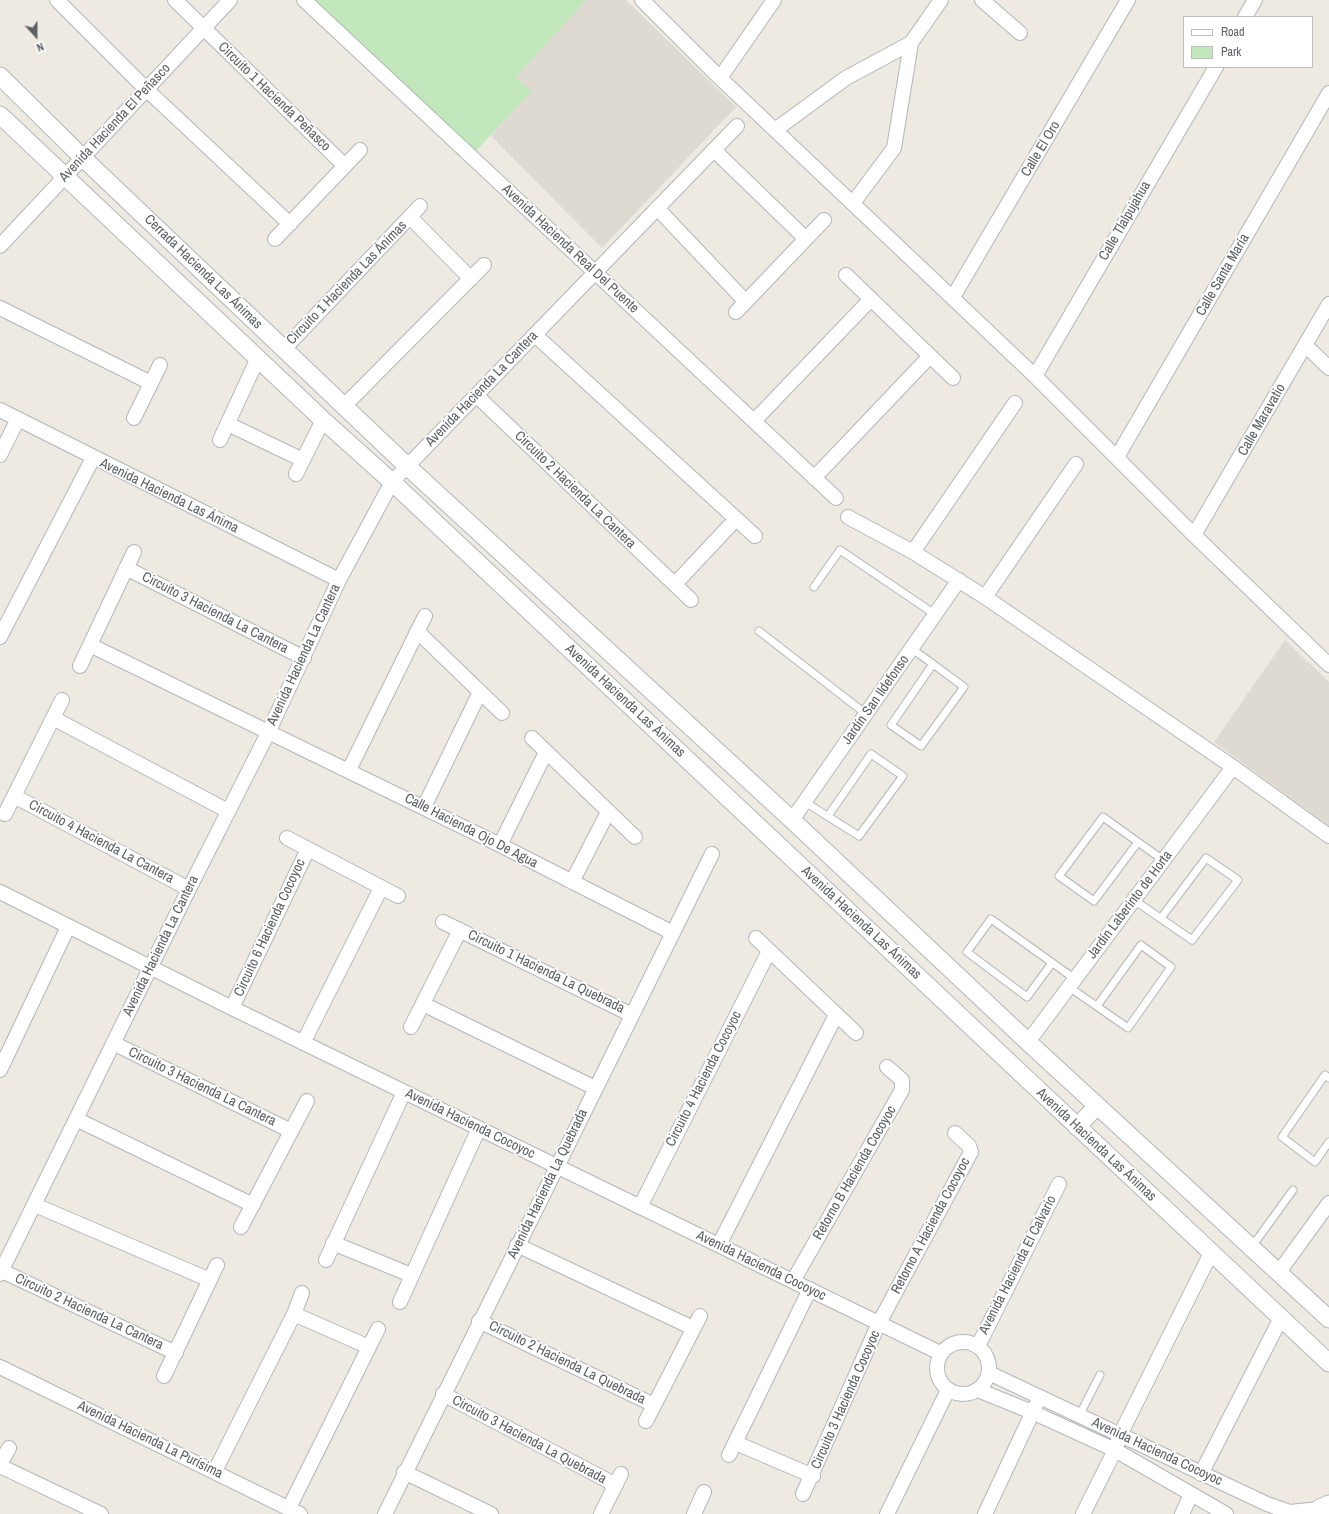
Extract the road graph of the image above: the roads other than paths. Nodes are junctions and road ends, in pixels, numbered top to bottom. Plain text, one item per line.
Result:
1 (57, 0) edge
2 (175, 0) edge
3 (230, 0) edge
4 (304, 0) edge
5 (642, 0) edge
6 (774, 0) edge
7 (941, 0) edge
8 (982, 0) edge
9 (1128, 0) edge
10 (1255, 0) edge
11 (1246, 16) edge
12 (203, 28) junction
13 (1020, 33) dead end
14 (911, 43) junction
15 (1215, 68) edge
16 (0, 76) edge
17 (720, 78) junction
18 (146, 89) junction
19 (1329, 93) edge
20 (0, 115) edge
21 (737, 126) dead end
22 (775, 130) junction
23 (360, 150) dead end
24 (714, 150) junction
25 (83, 158) junction
26 (345, 166) junction
27 (66, 176) junction
28 (853, 203) junction
29 (420, 206) dead end
30 (657, 208) junction
31 (410, 217) junction
32 (824, 220) dead end
33 (290, 224) junction
34 (806, 239) junction
35 (275, 240) dead end
36 (1, 243) edge
37 (484, 265) dead end
38 (596, 272) junction
39 (846, 275) dead end
40 (470, 278) junction
41 (953, 297) junction
42 (871, 299) junction
43 (1329, 304) edge
44 (0, 308) edge
45 (535, 335) junction
46 (1305, 345) junction
47 (284, 349) junction
48 (930, 356) junction
49 (258, 358) junction
50 (160, 365) dead end
51 (1329, 368) edge
52 (1035, 376) junction
53 (953, 378) dead end
54 (151, 384) junction
55 (476, 395) junction
56 (1015, 403) dead end
57 (344, 406) junction
58 (0, 410) edge
59 (134, 418) dead end
60 (18, 419) junction
61 (323, 420) junction
62 (754, 421) junction
63 (228, 424) junction
64 (220, 440) dead end
65 (0, 455) edge
66 (1117, 457) junction
67 (93, 458) junction
68 (303, 460) junction
69 (1076, 464) dead end
70 (407, 466) junction
71 (296, 474) dead end
72 (814, 478) junction
73 (392, 482) junction
74 (836, 498) dead end
75 (848, 517) dead end
76 (736, 519) junction
77 (1194, 535) junction
78 (755, 536) dead end
79 (134, 552) dead end
80 (913, 552) junction
81 (126, 568) junction
82 (339, 580) junction
83 (959, 580) junction
84 (675, 584) junction
85 (814, 587) dead end
86 (985, 597) junction
87 (691, 600) dead end
88 (936, 615) junction
89 (425, 616) dead end
90 (5, 617) edge
91 (418, 631) junction
92 (759, 631) dead end
93 (0, 637) edge
94 (90, 645) junction
95 (912, 649) junction
96 (304, 658) junction
97 (933, 664) junction
98 (1329, 665) edge
99 (80, 666) dead end
100 (480, 692) junction
101 (62, 700) dead end
102 (502, 713) dead end
103 (866, 714) junction
104 (53, 718) junction
105 (268, 733) junction
106 (532, 738) dead end
107 (546, 752) junction
108 (1233, 767) junction
109 (349, 770) junction
110 (14, 796) junction
111 (805, 802) junction
112 (424, 807) junction
113 (228, 811) junction
114 (608, 812) junction
115 (5, 814) dead end
116 (828, 816) junction
117 (792, 820) junction
118 (1329, 836) edge
119 (634, 837) dead end
120 (287, 838) dead end
121 (1138, 842) junction
122 (500, 845) junction
123 (308, 849) junction
124 (712, 854) dead end
125 (1163, 860) junction
126 (572, 882) junction
127 (381, 888) junction
128 (189, 889) junction
129 (0, 892) edge
130 (398, 896) dead end
131 (1134, 900) junction
132 (1161, 918) junction
133 (442, 922) dead end
134 (68, 927) junction
135 (460, 930) junction
136 (673, 933) junction
137 (756, 938) dead end
138 (769, 950) junction
139 (1052, 963) junction
140 (151, 967) junction
141 (1072, 983) junction
142 (423, 1004) junction
143 (1097, 1006) junction
144 (232, 1008) junction
145 (632, 1015) junction
146 (836, 1015) junction
147 (411, 1027) dead end
148 (856, 1033) dead end
149 (1028, 1042) junction
150 (113, 1043) junction
151 (303, 1043) junction
152 (887, 1067) dead end
153 (0, 1070) edge
154 (1329, 1078) edge
155 (595, 1088) junction
156 (404, 1092) junction
157 (307, 1101) dead end
158 (1097, 1106) junction
159 (76, 1119) junction
160 (1077, 1126) junction
161 (479, 1128) junction
162 (291, 1131) junction
163 (955, 1133) dead end
164 (1329, 1142) edge
165 (556, 1166) junction
166 (1059, 1184) dead end
167 (1293, 1190) dead end
168 (1329, 1203) edge
169 (35, 1205) junction
170 (253, 1205) junction
171 (640, 1207) junction
172 (241, 1227) dead end
173 (333, 1243) junction
174 (518, 1244) junction
175 (719, 1245) junction
176 (1251, 1248) junction
177 (1211, 1253) junction
178 (326, 1260) dead end
179 (217, 1265) dead end
180 (1279, 1272) junction
181 (1, 1273) edge
182 (412, 1275) junction
183 (210, 1280) junction
184 (793, 1281) junction
185 (810, 1289) junction
186 (302, 1293) dead end
187 (400, 1302) dead end
188 (294, 1314) junction
189 (1281, 1318) junction
190 (1329, 1319) edge
191 (479, 1321) junction
192 (879, 1323) junction
193 (378, 1329) dead end
194 (978, 1346) junction
195 (369, 1347) junction
196 (176, 1353) junction
197 (940, 1353) junction
198 (1329, 1362) edge
199 (0, 1367) edge
200 (989, 1373) junction
201 (1100, 1375) dead end
202 (164, 1376) dead end
203 (948, 1390) junction
204 (978, 1390) junction
205 (443, 1394) junction
206 (1041, 1397) junction
207 (654, 1405) junction
208 (1032, 1412) junction
209 (1079, 1416) junction
210 (646, 1420) dead end
211 (1120, 1435) junction
212 (736, 1443) junction
213 (9, 1448) dead end
214 (1115, 1450) junction
215 (729, 1456) dead end
216 (0, 1465) edge
217 (215, 1471) junction
218 (404, 1472) junction
219 (1202, 1474) junction
220 (813, 1476) junction
221 (704, 1492) dead end
222 (803, 1494) dead end
223 (1191, 1495) junction
224 (1326, 1508) edge
225 (295, 1511) edge
226 (698, 1512) edge
227 (1290, 1513) edge
228 (99, 1514) edge
229 (385, 1514) edge
230 (491, 1514) edge
231 (601, 1514) edge
232 (887, 1514) edge
233 (985, 1514) edge
234 (1083, 1514) edge
235 (1182, 1514) edge
236 (1226, 1514) edge

1 - 18 street
2 - 12 street, Circuito 1 Hacienda Peñasco
3 - 12 street, Avenida Hacienda El Peñasco
4 - 38 street, Avenida Hacienda Real Del Puente
5 - 17 street
6 - 17 street
7 - 14 street
8 - 13 street
9 - 41 street, Calle El Oro
10 - 11 street
12 - 18 street, Avenida Hacienda El Peñasco
12 - 26 street, Circuito 1 Hacienda Peñasco
14 - 22 street
14 - 28 street
15 - 52 street, Calle Tlalpujahua
16 - 25 street, Cerrada Hacienda Las Ánimas
17 - 22 street
18 - 25 street, Avenida Hacienda El Peñasco
18 - 33 street
19 - 66 street, Calle Santa María
20 - 27 street, Cerrada Hacienda Las Ánimas
21 - 24 street, Avenida Hacienda La Cantera
22 - 28 street
23 - 26 street
24 - 30 street, Avenida Hacienda La Cantera
24 - 34 street
25 - 27 street, Avenida Hacienda El Peñasco
25 - 47 street, Cerrada Hacienda Las Ánimas
26 - 33 street
27 - 36 street, Avenida Hacienda El Peñasco
27 - 49 street, Cerrada Hacienda Las Ánimas
28 - 41 street
29 - 31 street, Circuito 1 Hacienda Las Ánimas
30 - 34 street
30 - 38 street, Avenida Hacienda La Cantera
31 - 40 street, Circuito 1 Hacienda Las Ánimas
31 - 47 street, Circuito 1 Hacienda Las Ánimas
32 - 34 street
33 - 35 street
37 - 40 street
38 - 45 street, Avenida Hacienda La Cantera
38 - 62 street, Avenida Hacienda Real Del Puente
39 - 42 street
40 - 57 street
41 - 52 street
42 - 48 street
42 - 62 street
43 - 46 street, Calle Maravatio
44 - 54 street
45 - 55 street, Avenida Hacienda La Cantera
45 - 76 street
46 - 51 street
46 - 77 street, Calle Maravatio
47 - 57 street, Cerrada Hacienda Las Ánimas
48 - 53 street
48 - 72 street
49 - 61 street, Cerrada Hacienda Las Ánimas
49 - 63 street
50 - 54 street
52 - 66 street
54 - 59 street
55 - 70 street, Avenida Hacienda La Cantera
55 - 84 street, Circuito 2 Hacienda La Cantera
56 - 80 street
57 - 70 street, Cerrada Hacienda Las Ánimas
58 - 60 street, Avenida Hacienda Las Ánima
60 - 65 street
60 - 67 street, Avenida Hacienda Las Ánima
61 - 68 street
61 - 73 street, Cerrada Hacienda Las Ánimas
62 - 72 street, Avenida Hacienda Real Del Puente
63 - 64 street
63 - 68 street
66 - 77 street
67 - 82 street, Avenida Hacienda Las Ánima
67 - 90 street
68 - 71 street
69 - 86 street
70 - 73 street, Avenida Hacienda La Cantera
70 - 117 street, Avenida Hacienda Las Ánimas
72 - 74 street, Avenida Hacienda Real Del Puente
73 - 82 street, Avenida Hacienda La Cantera
73 - 160 street, Avenida Hacienda Las Ánimas
75 - 80 street
76 - 78 street
76 - 84 street
77 - 98 street
79 - 81 street, Circuito 3 Hacienda La Cantera
80 - 83 street
81 - 94 street, Circuito 3 Hacienda La Cantera
81 - 96 street, Circuito 3 Hacienda La Cantera
82 - 96 street, Avenida Hacienda La Cantera
83 - 86 street
83 - 88 street, Jardín San Ildefonso
84 - 87 street, Circuito 2 Hacienda La Cantera
85 - 88 lane
86 - 108 street
88 - 95 street, Jardín San Ildefonso
89 - 91 street
90 - 93 street
91 - 100 street
91 - 109 street
92 - 103 lane
94 - 99 street, Circuito 3 Hacienda La Cantera
94 - 105 street
95 - 97 lane
95 - 103 street, Jardín San Ildefonso
96 - 105 street, Avenida Hacienda La Cantera
97 - 97 lane
100 - 102 street
100 - 112 street
101 - 104 street, Circuito 4 Hacienda La Cantera
103 - 111 street, Jardín San Ildefonso
104 - 110 street, Circuito 4 Hacienda La Cantera
104 - 113 street
105 - 109 street, Calle Hacienda Ojo De Agua
105 - 113 street, Avenida Hacienda La Cantera
106 - 107 street
107 - 114 street
107 - 122 street
108 - 118 street
108 - 125 street, Jardín Laberinto de Horta
109 - 112 street, Calle Hacienda Ojo De Agua
110 - 115 street, Circuito 4 Hacienda La Cantera
110 - 128 street, Circuito 4 Hacienda La Cantera
111 - 116 lane
111 - 117 street, Jardín San Ildefonso
112 - 122 street, Calle Hacienda Ojo De Agua
113 - 128 street, Avenida Hacienda La Cantera
114 - 119 street
114 - 126 street
116 - 116 lane
117 - 149 street, Avenida Hacienda Las Ánimas
120 - 123 street, Circuito 6 Hacienda Cocoyoc
121 - 121 lane
121 - 125 lane
122 - 126 street, Calle Hacienda Ojo De Agua
123 - 127 street, Circuito 6 Hacienda Cocoyoc
123 - 144 street, Circuito 6 Hacienda Cocoyoc
124 - 136 street, Avenida Hacienda La Quebrada
125 - 131 street, Jardín Laberinto de Horta
126 - 136 street, Calle Hacienda Ojo De Agua
127 - 130 street, Circuito 6 Hacienda Cocoyoc
127 - 151 street
128 - 140 street, Avenida Hacienda La Cantera
129 - 134 street, Avenida Hacienda Cocoyoc
131 - 132 lane
131 - 141 street, Jardín Laberinto de Horta
132 - 132 lane
133 - 135 street, Circuito 1 Hacienda La Quebrada
134 - 140 street, Avenida Hacienda Cocoyoc
134 - 153 street
135 - 142 street, Circuito 1 Hacienda La Quebrada
135 - 145 street, Circuito 1 Hacienda La Quebrada
136 - 145 street, Avenida Hacienda La Quebrada
137 - 138 street
138 - 146 street
138 - 171 street, Circuito 4 Hacienda Cocoyoc
139 - 139 lane
139 - 141 lane
140 - 144 street, Avenida Hacienda Cocoyoc
140 - 150 street, Avenida Hacienda La Cantera
141 - 143 lane
141 - 149 street, Jardín Laberinto de Horta
142 - 147 street, Circuito 1 Hacienda La Quebrada
142 - 155 street
143 - 143 lane
144 - 151 street, Avenida Hacienda Cocoyoc
145 - 155 street, Avenida Hacienda La Quebrada
146 - 148 street
146 - 175 street
149 - 158 street, Avenida Hacienda Las Ánimas
150 - 159 street, Avenida Hacienda La Cantera
150 - 162 street, Circuito 3 Hacienda La Cantera
151 - 156 street, Avenida Hacienda Cocoyoc
152 - 184 street, Retorno B Hacienda Cocoyoc
154 - 164 lane
155 - 165 street, Avenida Hacienda La Quebrada
156 - 161 street, Avenida Hacienda Cocoyoc
156 - 173 street
157 - 162 street, Circuito 3 Hacienda La Cantera
158 - 160 street
158 - 176 street, Avenida Hacienda Las Ánimas
159 - 169 street, Avenida Hacienda La Cantera
159 - 170 street
160 - 177 street, Avenida Hacienda Las Ánimas
161 - 165 street, Avenida Hacienda Cocoyoc
161 - 182 street
162 - 170 street, Circuito 3 Hacienda La Cantera
163 - 192 street, Retorno A Hacienda Cocoyoc
165 - 171 street, Avenida Hacienda Cocoyoc
165 - 174 street, Avenida Hacienda La Quebrada
166 - 194 street, Avenida Hacienda El Calvario
167 - 176 lane
168 - 180 street
169 - 181 street, Avenida Hacienda La Cantera
169 - 183 street
170 - 172 street, Circuito 3 Hacienda La Cantera
171 - 175 street, Avenida Hacienda Cocoyoc
173 - 178 street
173 - 182 street
174 - 191 street, Avenida Hacienda La Quebrada
174 - 207 street, Circuito 2 Hacienda La Quebrada
175 - 184 street, Avenida Hacienda Cocoyoc
176 - 180 street, Avenida Hacienda Las Ánimas
177 - 189 street, Avenida Hacienda Las Ánimas
177 - 211 street
179 - 183 street, Circuito 2 Hacienda La Cantera
180 - 190 street, Avenida Hacienda Las Ánimas
181 - 196 street, Circuito 2 Hacienda La Cantera
182 - 187 street
183 - 196 street, Circuito 2 Hacienda La Cantera
184 - 185 street, Avenida Hacienda Cocoyoc
185 - 192 street, Avenida Hacienda Cocoyoc
185 - 212 street
186 - 188 street
188 - 195 street
188 - 217 street
189 - 198 street, Avenida Hacienda Las Ánimas
189 - 219 street
191 - 205 street, Avenida Hacienda La Quebrada
191 - 207 street, Circuito 2 Hacienda La Quebrada
192 - 197 street, Avenida Hacienda Cocoyoc
192 - 220 street, Circuito 3 Hacienda Cocoyoc
193 - 195 street
194 - 197 street
194 - 200 street
195 - 225 street
196 - 202 street, Circuito 2 Hacienda La Cantera
197 - 203 street
199 - 217 street, Avenida Hacienda La Purísima
200 - 204 street
200 - 206 street, Avenida Hacienda Cocoyoc
201 - 209 lane
203 - 204 street
203 - 232 street
204 - 208 street, Avenida Hacienda Cocoyoc
205 - 218 street, Avenida Hacienda La Quebrada
205 - 231 street, Circuito 3 Hacienda La Quebrada
206 - 208 street
206 - 209 street, Avenida Hacienda Cocoyoc
207 - 210 street, Circuito 2 Hacienda La Quebrada
208 - 214 street, Avenida Hacienda Cocoyoc
208 - 233 street
209 - 211 street, Avenida Hacienda Cocoyoc
211 - 214 street
211 - 219 street, Avenida Hacienda Cocoyoc
212 - 215 street
212 - 220 street, Circuito 3 Hacienda Cocoyoc
213 - 216 street
214 - 223 street, Avenida Hacienda Cocoyoc
214 - 234 street
216 - 228 street
217 - 225 street, Avenida Hacienda La Purísima
218 - 229 street, Avenida Hacienda La Quebrada
218 - 230 street
219 - 227 street, Avenida Hacienda Cocoyoc
220 - 222 street, Circuito 3 Hacienda Cocoyoc
221 - 226 street
223 - 235 street
223 - 236 street, Avenida Hacienda Cocoyoc
224 - 227 street, Avenida Hacienda Cocoyoc

